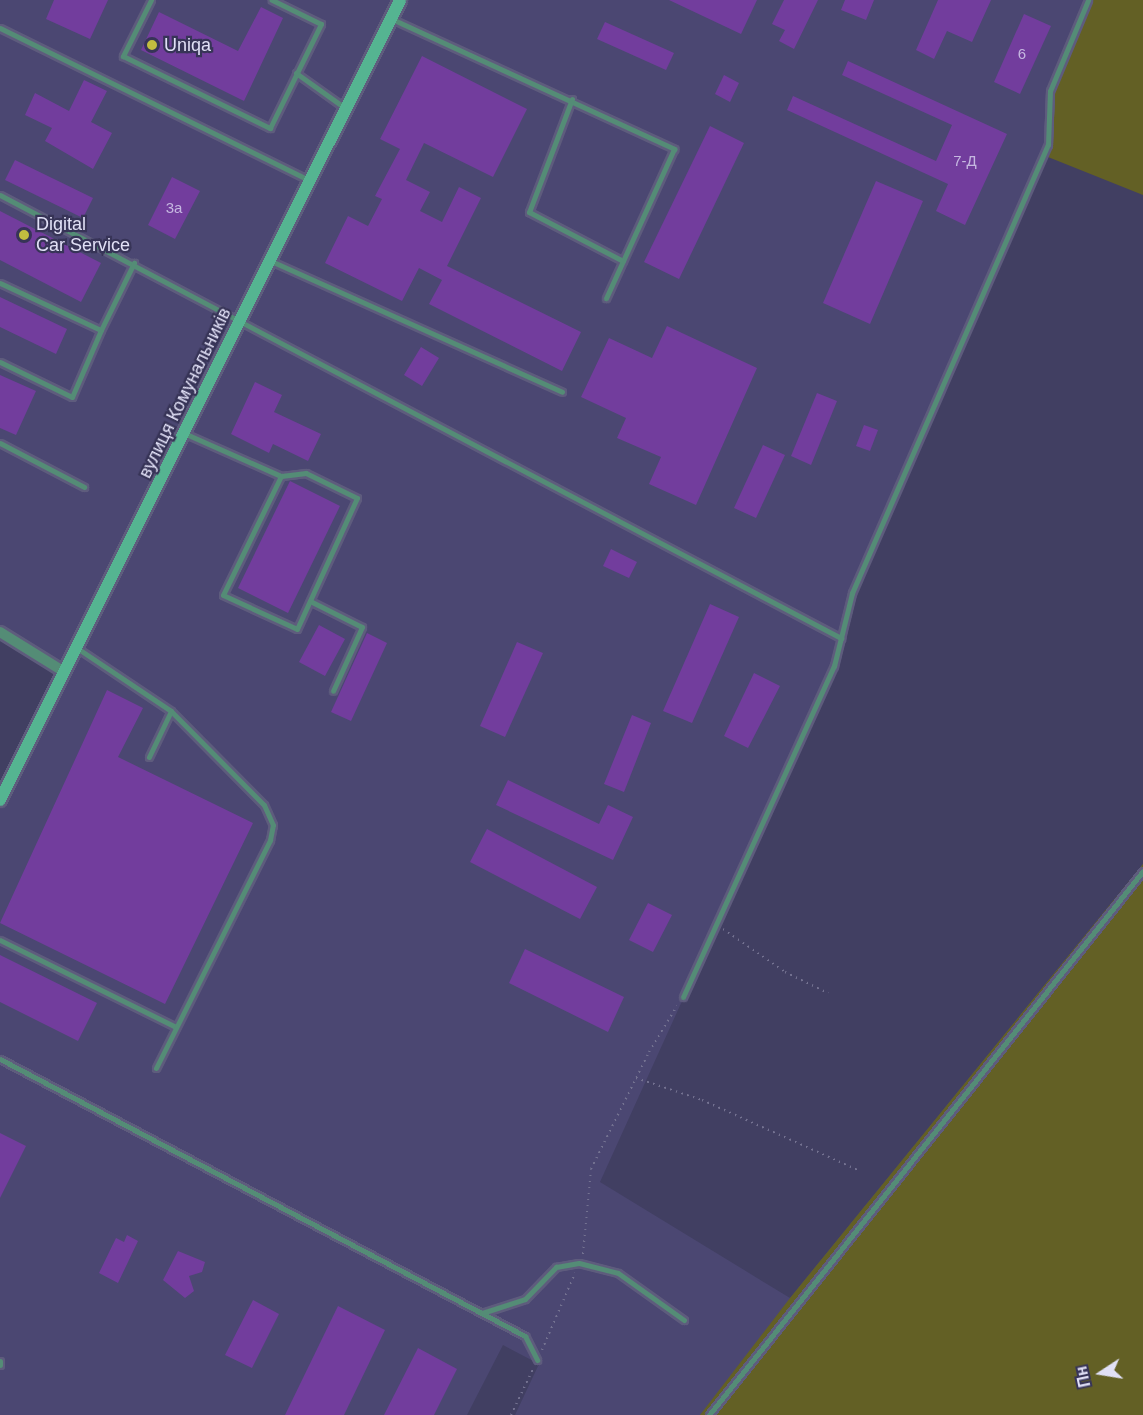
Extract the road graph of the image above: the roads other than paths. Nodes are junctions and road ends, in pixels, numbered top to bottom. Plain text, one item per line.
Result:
1 (151, 0) edge
2 (272, 0) edge
3 (400, 0) edge
4 (1088, 0) edge
5 (391, 18) junction
6 (0, 28) edge
7 (296, 73) junction
8 (572, 99) junction
9 (345, 108) junction
10 (312, 181) junction
11 (0, 195) edge
12 (271, 261) junction
13 (623, 261) junction
14 (134, 264) junction
15 (0, 283) edge
16 (606, 298) dead end
17 (239, 321) junction
18 (101, 330) junction
19 (0, 362) edge
20 (562, 392) dead end
21 (186, 434) junction
22 (0, 444) edge
23 (282, 476) junction
24 (84, 487) dead end
25 (310, 601) junction
26 (0, 632) edge
27 (841, 638) junction
28 (77, 648) junction
29 (63, 671) junction
30 (333, 691) dead end
31 (171, 711) junction
32 (149, 758) dead end
33 (0, 800) edge
34 (1143, 871) edge
35 (0, 940) edge
36 (683, 997) road end
37 (176, 1027) junction
38 (0, 1059) edge
39 (156, 1068) dead end
40 (482, 1313) junction
41 (684, 1320) dead end
42 (537, 1360) dead end
43 (709, 1415) edge

1 - 7 lane
2 - 7 lane
3 - 5 street, вулиця Комунальників
4 - 27 lane
5 - 8 lane
5 - 9 street, вулиця Комунальників
6 - 10 lane
7 - 9 lane
8 - 13 lane
8 - 13 lane
9 - 10 street, вулиця Комунальників
10 - 12 street, вулиця Комунальників
11 - 14 lane
12 - 17 street, вулиця Комунальників
12 - 20 lane
13 - 16 lane
14 - 17 lane
14 - 18 lane
15 - 18 lane
17 - 21 street, вулиця Комунальників
17 - 27 lane
18 - 19 lane
21 - 23 lane
21 - 28 street, вулиця Комунальників
22 - 24 lane
23 - 25 lane
23 - 25 lane
25 - 30 lane
26 - 29 street
27 - 36 lane
28 - 29 street, вулиця Комунальників
28 - 31 lane
29 - 33 street, вулиця Комунальників
31 - 32 lane
31 - 37 lane
34 - 43 lane
35 - 37 lane
37 - 39 lane
38 - 40 lane
40 - 41 lane
40 - 42 lane

